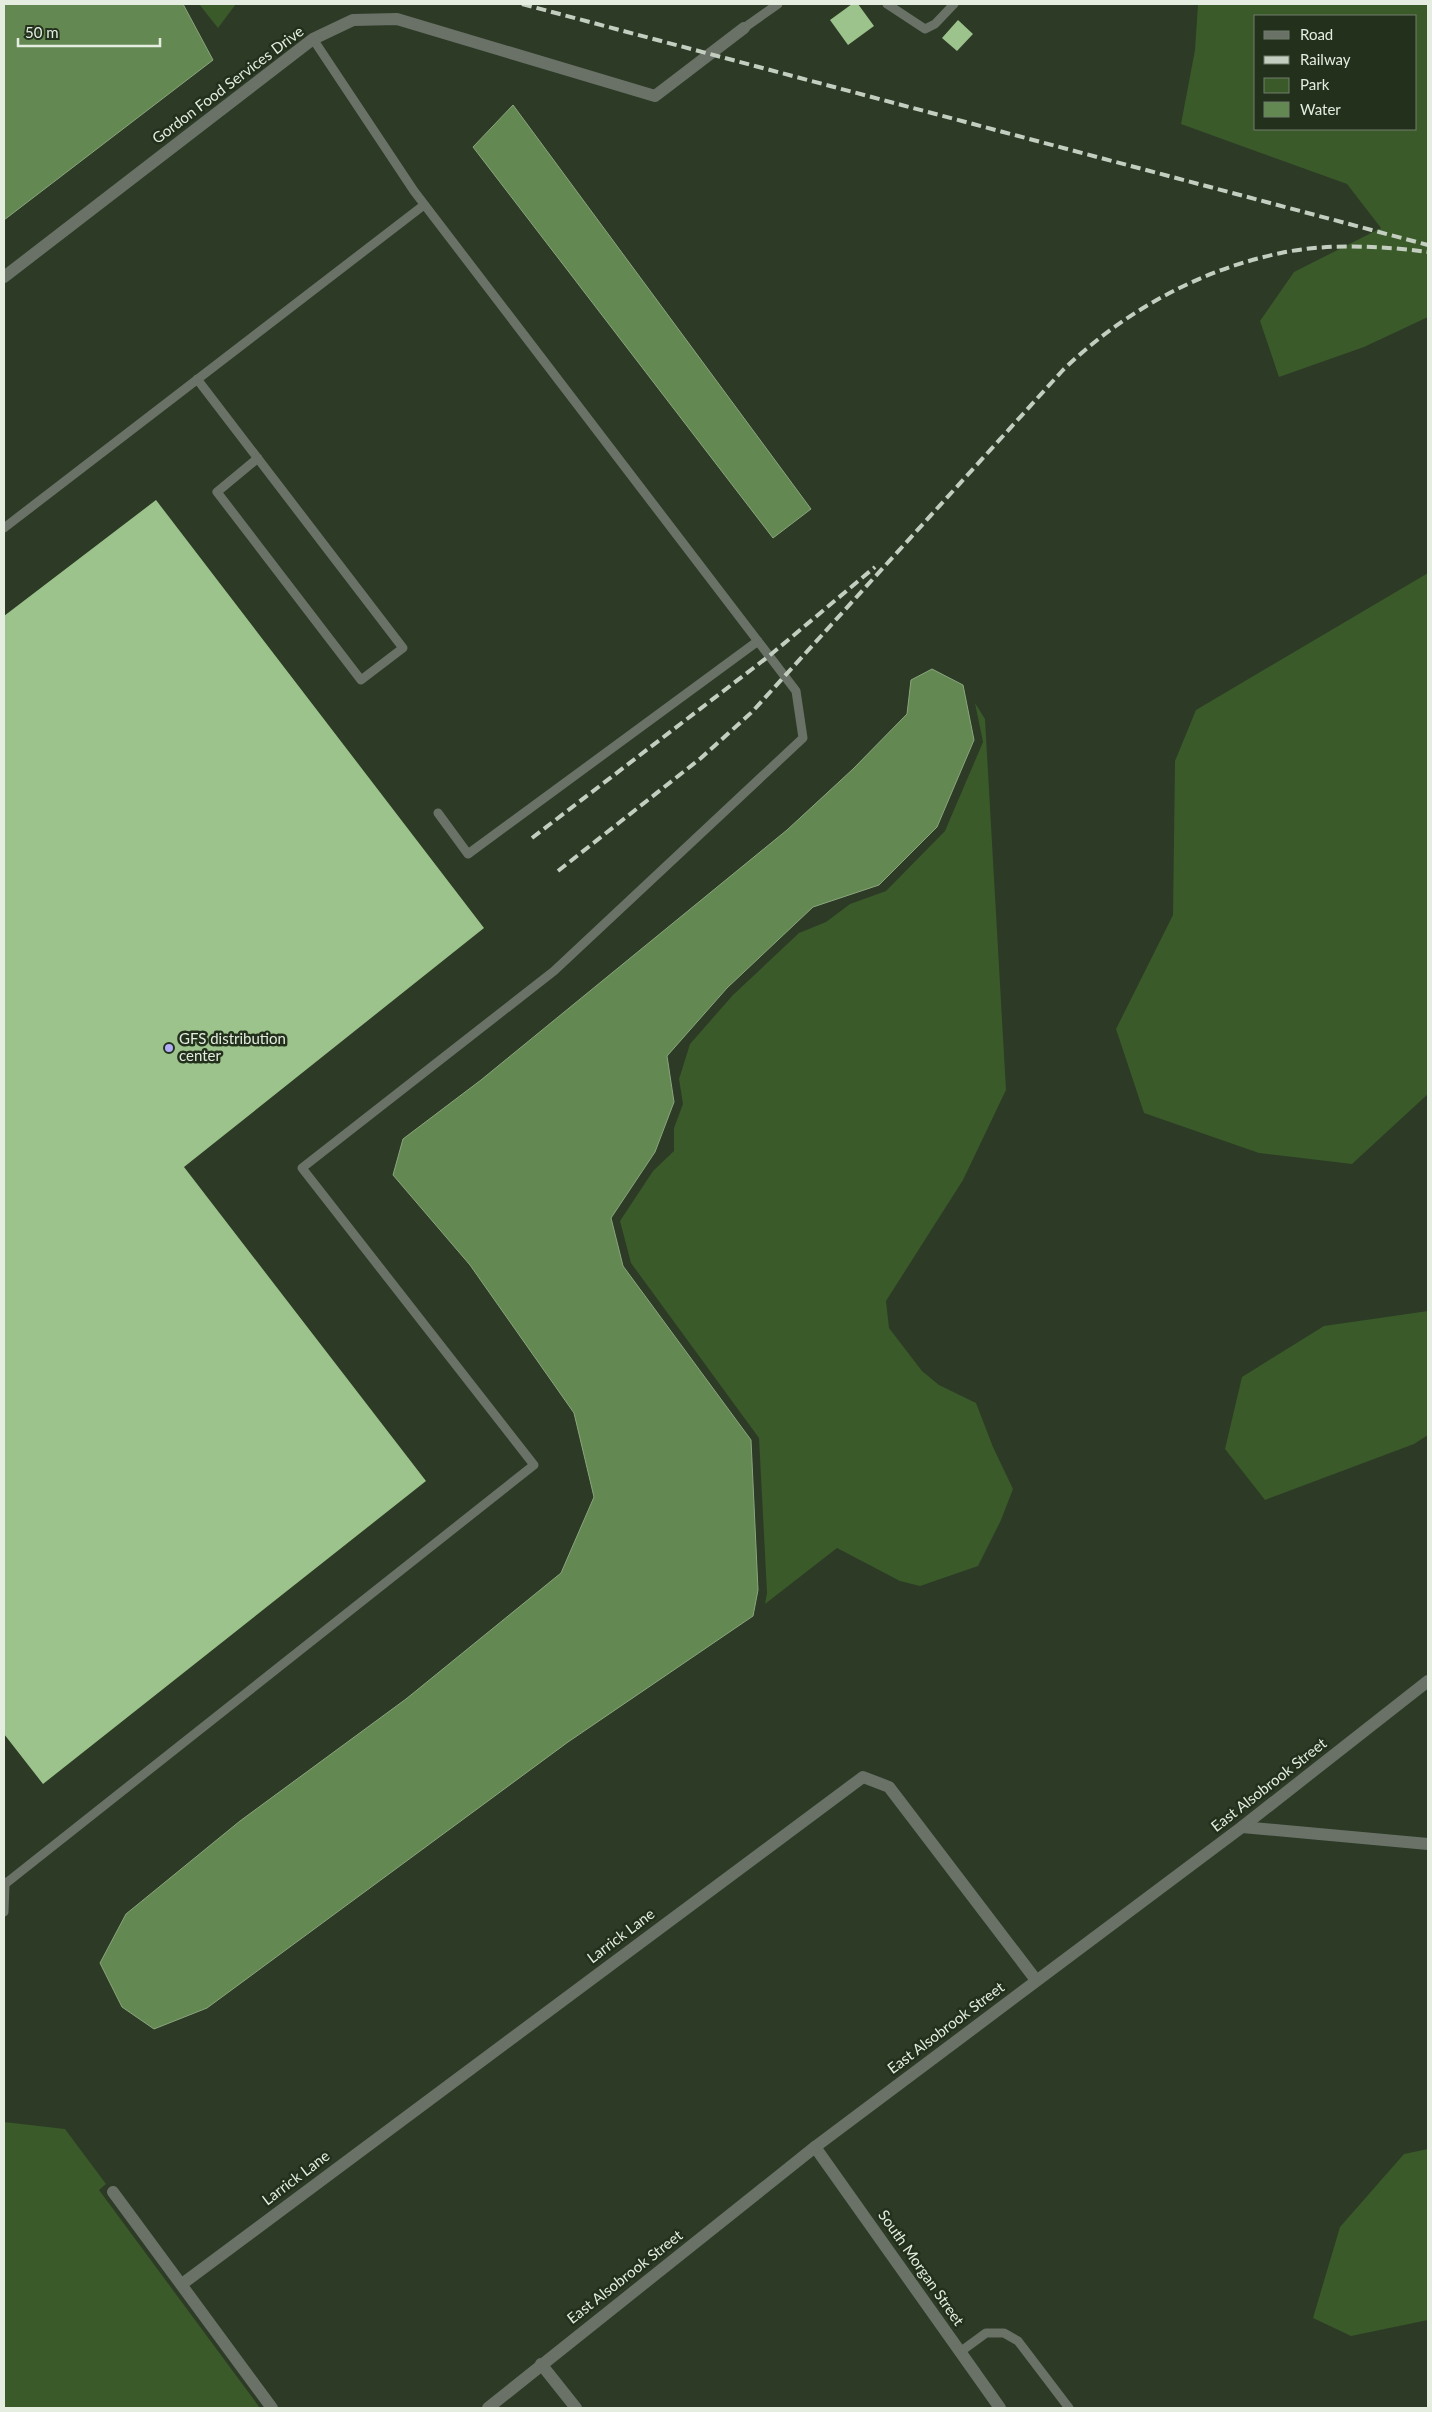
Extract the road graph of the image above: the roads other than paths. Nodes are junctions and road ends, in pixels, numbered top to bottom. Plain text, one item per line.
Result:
1 (778, 4) edge
2 (887, 4) edge
3 (954, 4) edge
4 (744, 28) joint
5 (313, 39) junction
6 (424, 205) junction
7 (4, 277) edge
8 (197, 379) junction
9 (258, 458) junction
10 (4, 528) edge
11 (758, 640) junction
12 (438, 813) dead end
13 (1428, 1681) edge
14 (1242, 1827) junction
15 (1428, 1844) edge
16 (4, 1883) edge
17 (4, 1912) edge
18 (1036, 1980) junction
19 (815, 2147) junction
20 (113, 2192) dead end
21 (182, 2284) junction
22 (960, 2352) junction
23 (542, 2364) junction
24 (272, 2408) edge
25 (488, 2408) edge
26 (576, 2408) edge
27 (1000, 2408) edge
28 (1069, 2408) edge

1 - 4 lane
2 - 3 lane
4 - 5 street, Gordon Food Services Drive
5 - 6 lane
5 - 7 street, Gordon Food Services Drive
6 - 8 lane
6 - 11 lane
8 - 9 lane
8 - 10 lane
9 - 9 lane
11 - 12 lane
11 - 16 lane
13 - 14 street, East Alsobrook Street
14 - 15 street
14 - 18 street, East Alsobrook Street
16 - 17 lane
18 - 19 street, East Alsobrook Street
18 - 21 street, Larrick Lane
19 - 22 street, South Morgan Street
19 - 23 street, East Alsobrook Street
20 - 21 street
21 - 24 street
22 - 27 street, South Morgan Street
22 - 28 lane
23 - 25 street, East Alsobrook Street
23 - 26 street

